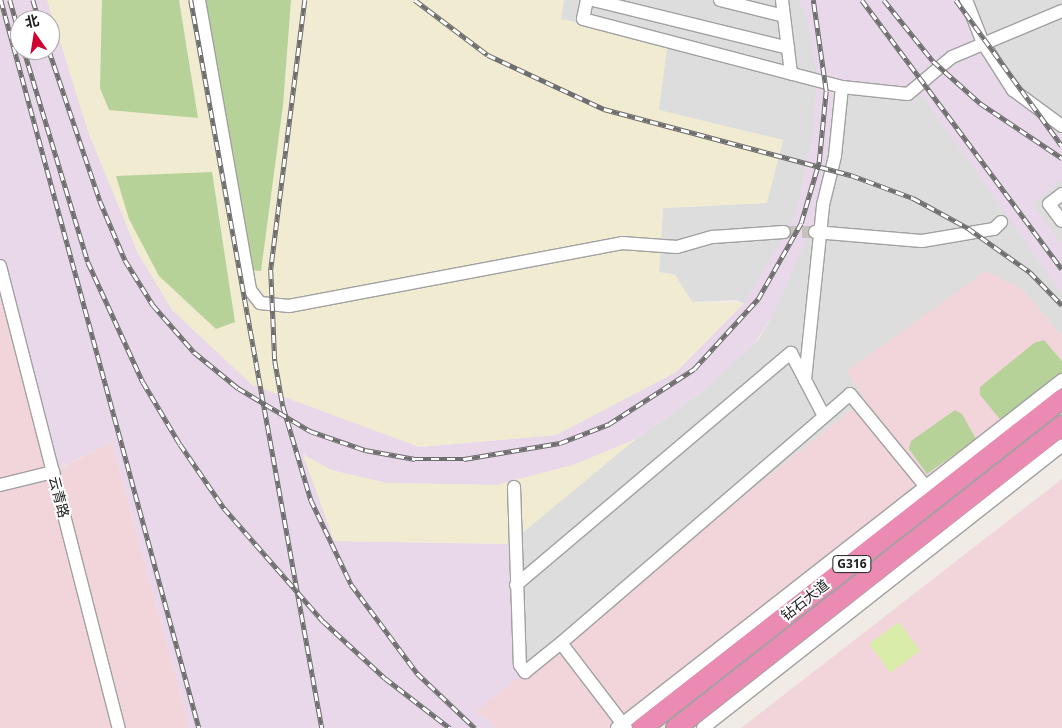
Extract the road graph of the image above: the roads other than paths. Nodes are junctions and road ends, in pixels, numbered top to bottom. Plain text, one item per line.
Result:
1 (199, 0) edge
2 (587, 0) edge
3 (593, 0) edge
4 (720, 0) edge
5 (782, 0) edge
6 (966, 0) edge
7 (1062, 11) edge
8 (784, 16) junction
9 (983, 43) junction
10 (788, 48) junction
11 (791, 73) junction
12 (842, 87) junction
13 (1062, 126) edge
14 (1062, 194) edge
15 (1062, 221) edge
16 (1001, 222) dead end
17 (784, 232) tunnel mouth
18 (817, 232) junction
19 (0, 266) edge
20 (805, 380) junction
21 (1062, 380) edge
22 (1062, 398) edge
23 (824, 416) junction
24 (1062, 425) edge
25 (1062, 445) edge
26 (1033, 458) junction
27 (53, 472) junction
28 (952, 476) junction
29 (0, 485) edge
30 (514, 487) dead end
31 (927, 488) junction
32 (835, 567) junction
33 (516, 586) junction
34 (561, 643) junction
35 (622, 726) edge
36 (119, 728) edge
37 (641, 728) edge
38 (675, 728) edge
39 (703, 728) edge

1 - 17 street
2 - 11 street
3 - 10 street
4 - 8 street
5 - 8 street
6 - 9 street
7 - 9 street
8 - 10 street
9 - 12 street
9 - 13 street
10 - 11 street
11 - 12 street
12 - 18 street
14 - 15 street
16 - 18 street
18 - 20 street
19 - 27 street, 云青路
20 - 23 street
20 - 33 street
21 - 28 street
22 - 28 highway, 钻石大道 / G316
23 - 31 street
23 - 34 street
24 - 26 highway, 钻石大道 / G316
25 - 26 street
26 - 38 highway, 钻石大道 / G316
26 - 39 street
27 - 29 street
27 - 36 street, 云青路
28 - 31 street
28 - 32 highway, 钻石大道 / G316
30 - 33 street
31 - 32 street
32 - 35 street
32 - 37 highway, 钻石大道 / G316
33 - 34 street
34 - 35 street

